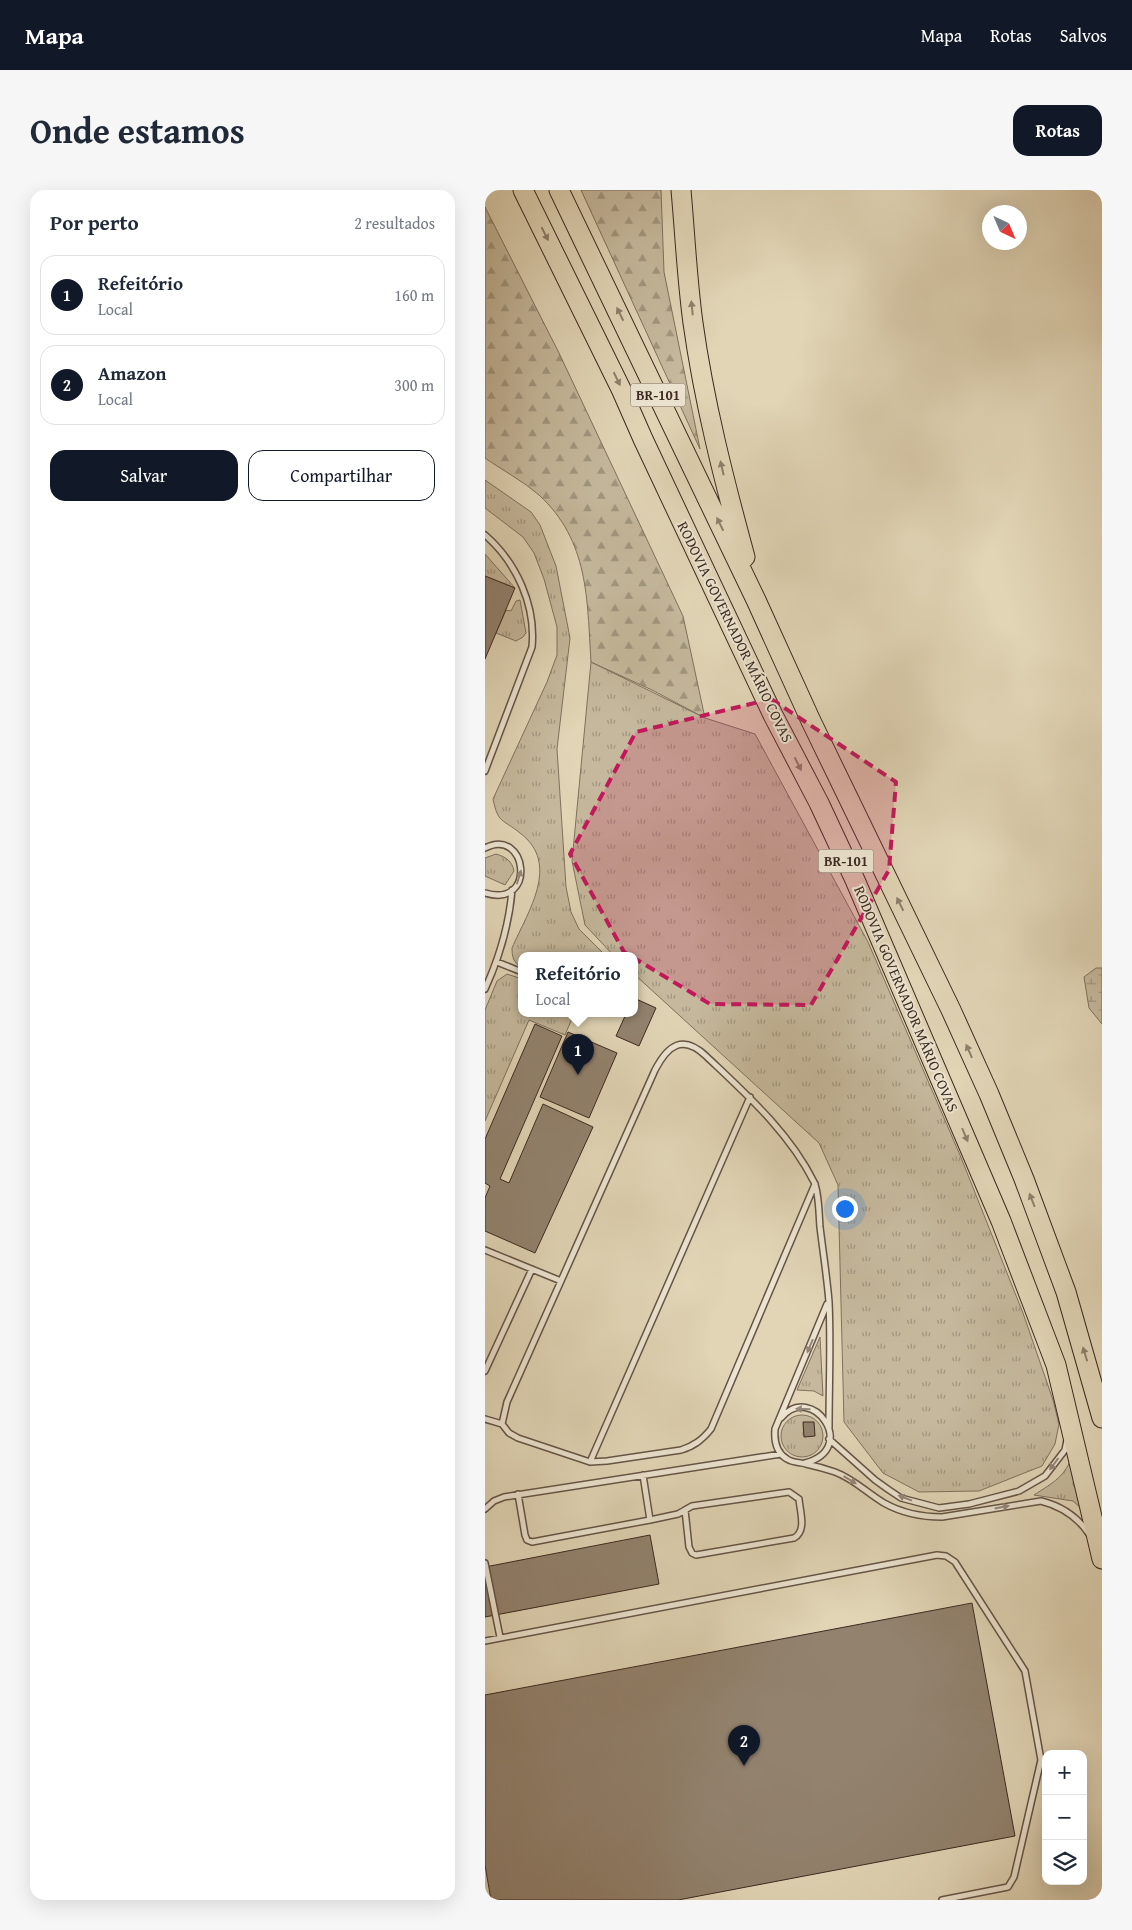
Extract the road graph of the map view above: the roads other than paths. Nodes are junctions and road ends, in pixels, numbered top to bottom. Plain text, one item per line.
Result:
1 (523, 190) edge
2 (559, 190) edge
3 (681, 190) edge
4 (485, 535) edge
5 (756, 600) junction
6 (485, 770) edge
7 (485, 848) edge
8 (512, 890) junction
9 (485, 894) edge
10 (497, 962) junction
11 (518, 970) edge
12 (485, 989) edge
13 (751, 1097) junction
14 (815, 1184) junction
15 (485, 1250) edge
16 (532, 1269) junction
17 (561, 1281) junction
18 (829, 1301) junction
19 (485, 1371) edge
20 (1102, 1418) edge
21 (485, 1419) edge
22 (1069, 1419) junction
23 (778, 1421) junction
24 (502, 1424) junction
25 (829, 1427) junction
26 (829, 1439) junction
27 (781, 1454) junction
28 (591, 1462) junction
29 (804, 1463) junction
30 (643, 1475) junction
31 (517, 1494) junction
32 (485, 1509) edge
33 (685, 1510) junction
34 (650, 1520) junction
35 (1101, 1556) edge
36 (485, 1563) edge
37 (500, 1637) junction
38 (485, 1641) edge
39 (942, 1900) edge

1 -> 22 highway, RODOVIA GOVERNADOR MÁRIO COVAS / BR-101
5 -> 2 highway, RODOVIA GOVERNADOR MÁRIO COVAS / BR-101
5 -> 3 highway
4 - 6 lane
20 -> 5 highway, RODOVIA GOVERNADOR MÁRIO COVAS / BR-101
8 -> 7 lane
8 - 9 lane
8 - 10 lane
10 - 11 lane
10 - 12 lane
13 - 14 lane
13 - 17 lane
13 - 28 lane
14 - 18 lane
14 - 28 lane
15 - 16 lane
16 - 17 lane
16 - 19 lane
17 - 24 lane
18 -> 23 lane
18 - 25 lane
21 - 24 lane
22 -> 26 lane
22 - 35 highway, RODOVIA GOVERNADOR MÁRIO COVAS / BR-101
25 -> 23 lane
23 - 27 lane
24 - 28 lane
25 - 26 lane
26 - 29 lane
27 - 29 lane
27 - 30 lane
29 -> 35 lane
30 - 31 lane
30 - 34 lane
31 - 32 lane
31 - 34 lane
33 - 33 lane
33 - 34 lane
36 - 37 lane
37 - 38 lane
37 - 39 lane

